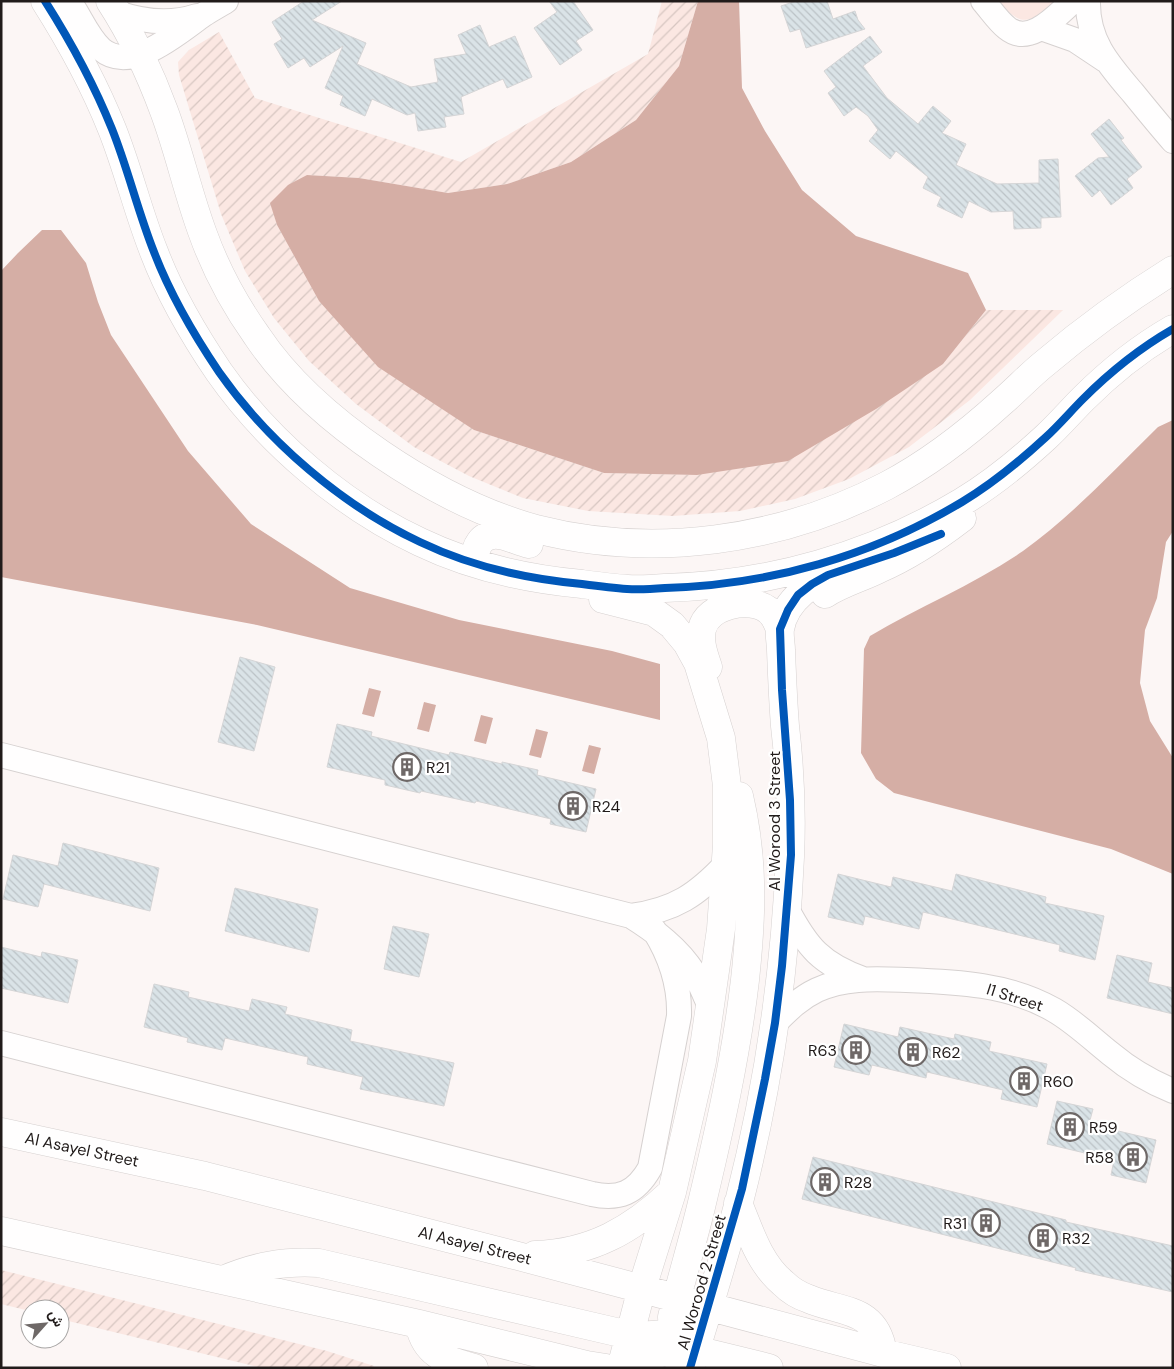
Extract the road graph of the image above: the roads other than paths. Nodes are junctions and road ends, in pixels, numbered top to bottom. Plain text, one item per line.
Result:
1 (45, 1) edge
2 (69, 1) edge
3 (226, 1) edge
4 (983, 1) edge
5 (1074, 1) edge
6 (1088, 1) edge
7 (114, 7) edge
8 (203, 14) junction
9 (1041, 28) junction
10 (139, 56) junction
11 (1105, 60) junction
12 (1173, 141) edge
13 (1173, 270) edge
14 (1173, 329) edge
15 (1008, 470) junction
16 (588, 539) junction
17 (475, 563) junction
18 (557, 582) junction
19 (781, 640) junction
20 (721, 738) junction
21 (1, 755) edge
22 (727, 863) junction
23 (787, 909) junction
24 (631, 916) junction
25 (654, 930) junction
26 (862, 979) junction
27 (709, 1004) junction
28 (774, 1022) junction
29 (1, 1043) edge
30 (1173, 1090) edge
31 (1, 1132) edge
32 (672, 1192) junction
33 (738, 1204) junction
34 (1, 1231) edge
35 (518, 1256) junction
36 (223, 1280) junction
37 (642, 1288) junction
38 (676, 1298) junction
39 (708, 1307) junction
40 (419, 1324) junction
41 (668, 1351) edge
42 (884, 1353) junction
43 (474, 1368) edge
44 (606, 1368) edge
45 (622, 1368) edge
46 (768, 1368) edge
47 (947, 1368) edge

1 - 17 street
2 - 10 street
3 - 8 street
4 - 9 street
5 - 9 street
6 - 11 street
7 - 8 street
7 - 10 street
8 - 10 street
9 - 11 street
10 - 16 street
11 - 12 street
13 - 16 street
14 - 15 street
15 - 18 street
15 - 19 street
16 - 17 street
17 - 18 street
18 - 20 street
19 - 20 street
19 - 23 street, Al Worood 3 Street
20 - 22 street
20 - 38 street
21 - 24 street
22 - 24 street
22 - 27 street
23 - 26 street, I1 Street
23 - 28 street, Al Worood 3 Street
24 - 25 street
25 - 27 street
25 - 29 street
26 - 28 street, I1 Street
26 - 30 street, I1 Street
27 - 32 street
28 - 33 street, Al Worood 3 Street
31 - 35 street, Al Asayel Street
32 - 35 street
32 - 37 street
33 - 39 street, Al Worood 2 Street
33 - 42 street
34 - 36 street
35 - 37 street, Al Asayel Street
36 - 40 street
36 - 41 street
37 - 38 street, Al Asayel Street
37 - 41 street
38 - 39 street, Al Asayel Street
38 - 41 street
39 - 41 street
39 - 42 street, Al Asayel Street
40 - 43 street
40 - 44 street
41 - 45 street
41 - 46 street
42 - 47 street, Al Asayel Street

